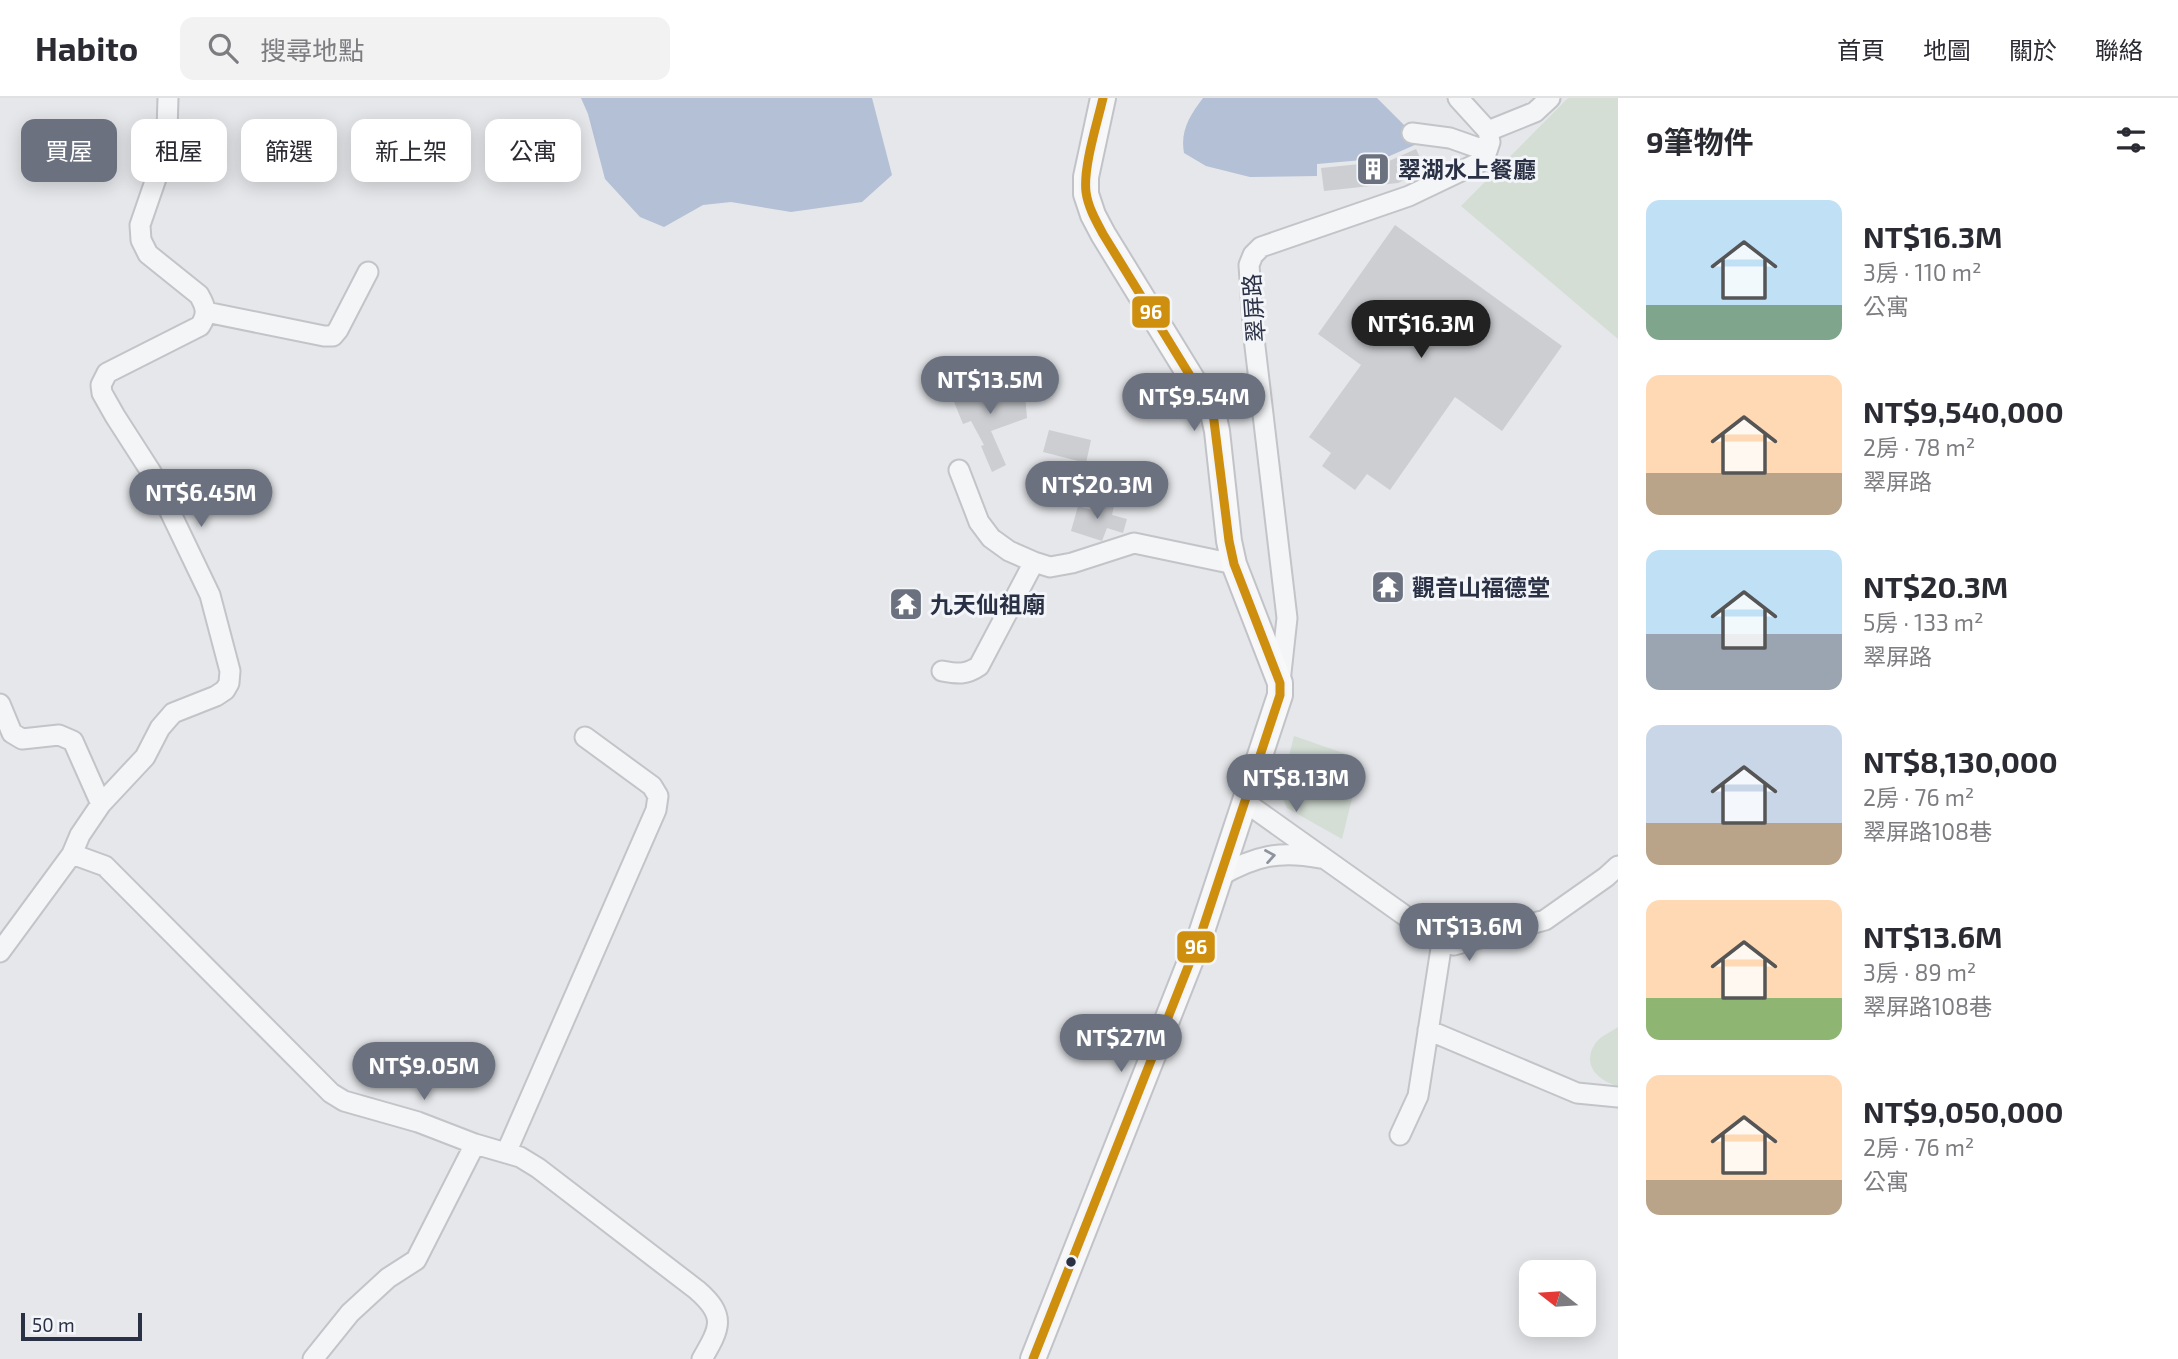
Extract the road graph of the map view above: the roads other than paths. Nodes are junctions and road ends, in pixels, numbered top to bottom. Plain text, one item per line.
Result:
1 (1103, 98) edge
2 (1458, 98) edge
3 (1550, 98) edge
4 (168, 99) edge
5 (1488, 131) junction
6 (1412, 133) dead end
7 (1487, 151) junction
8 (368, 272) dead end
9 (206, 312) junction
10 (959, 470) dead end
11 (1034, 562) junction
12 (1234, 564) junction
13 (942, 671) dead end
14 (1280, 683) junction
15 (0, 704) edge
16 (584, 737) dead end
17 (1245, 802) junction
18 (101, 804) junction
19 (72, 854) junction
20 (1324, 859) junction
21 (1618, 866) edge
22 (1220, 876) junction
23 (1442, 942) junction
24 (0, 952) edge
25 (1428, 1030) junction
26 (1618, 1097) edge
27 (1400, 1135) dead end
28 (475, 1144) junction
29 (506, 1153) junction
30 (313, 1359) edge
31 (702, 1359) edge
32 (1033, 1359) edge

1 - 12 main road
2 - 5 street
3 - 5 street
4 - 9 street
5 - 7 street
6 - 7 street
7 - 14 street, 翠屏路
8 - 9 street
9 - 18 street
10 - 11 street
11 - 12 street
11 - 13 street
12 - 14 main road
14 - 17 main road, 翠屏路
15 - 18 street
16 - 29 street
17 - 20 street
17 - 22 main road, 翠屏路
18 - 19 street
19 - 24 street
19 - 28 street
22 -> 20 street
20 - 23 street
21 - 23 street
22 - 32 main road, 翠屏路
23 - 25 street
25 - 26 street
25 - 27 street
28 - 29 street
28 - 30 street
29 - 31 street

